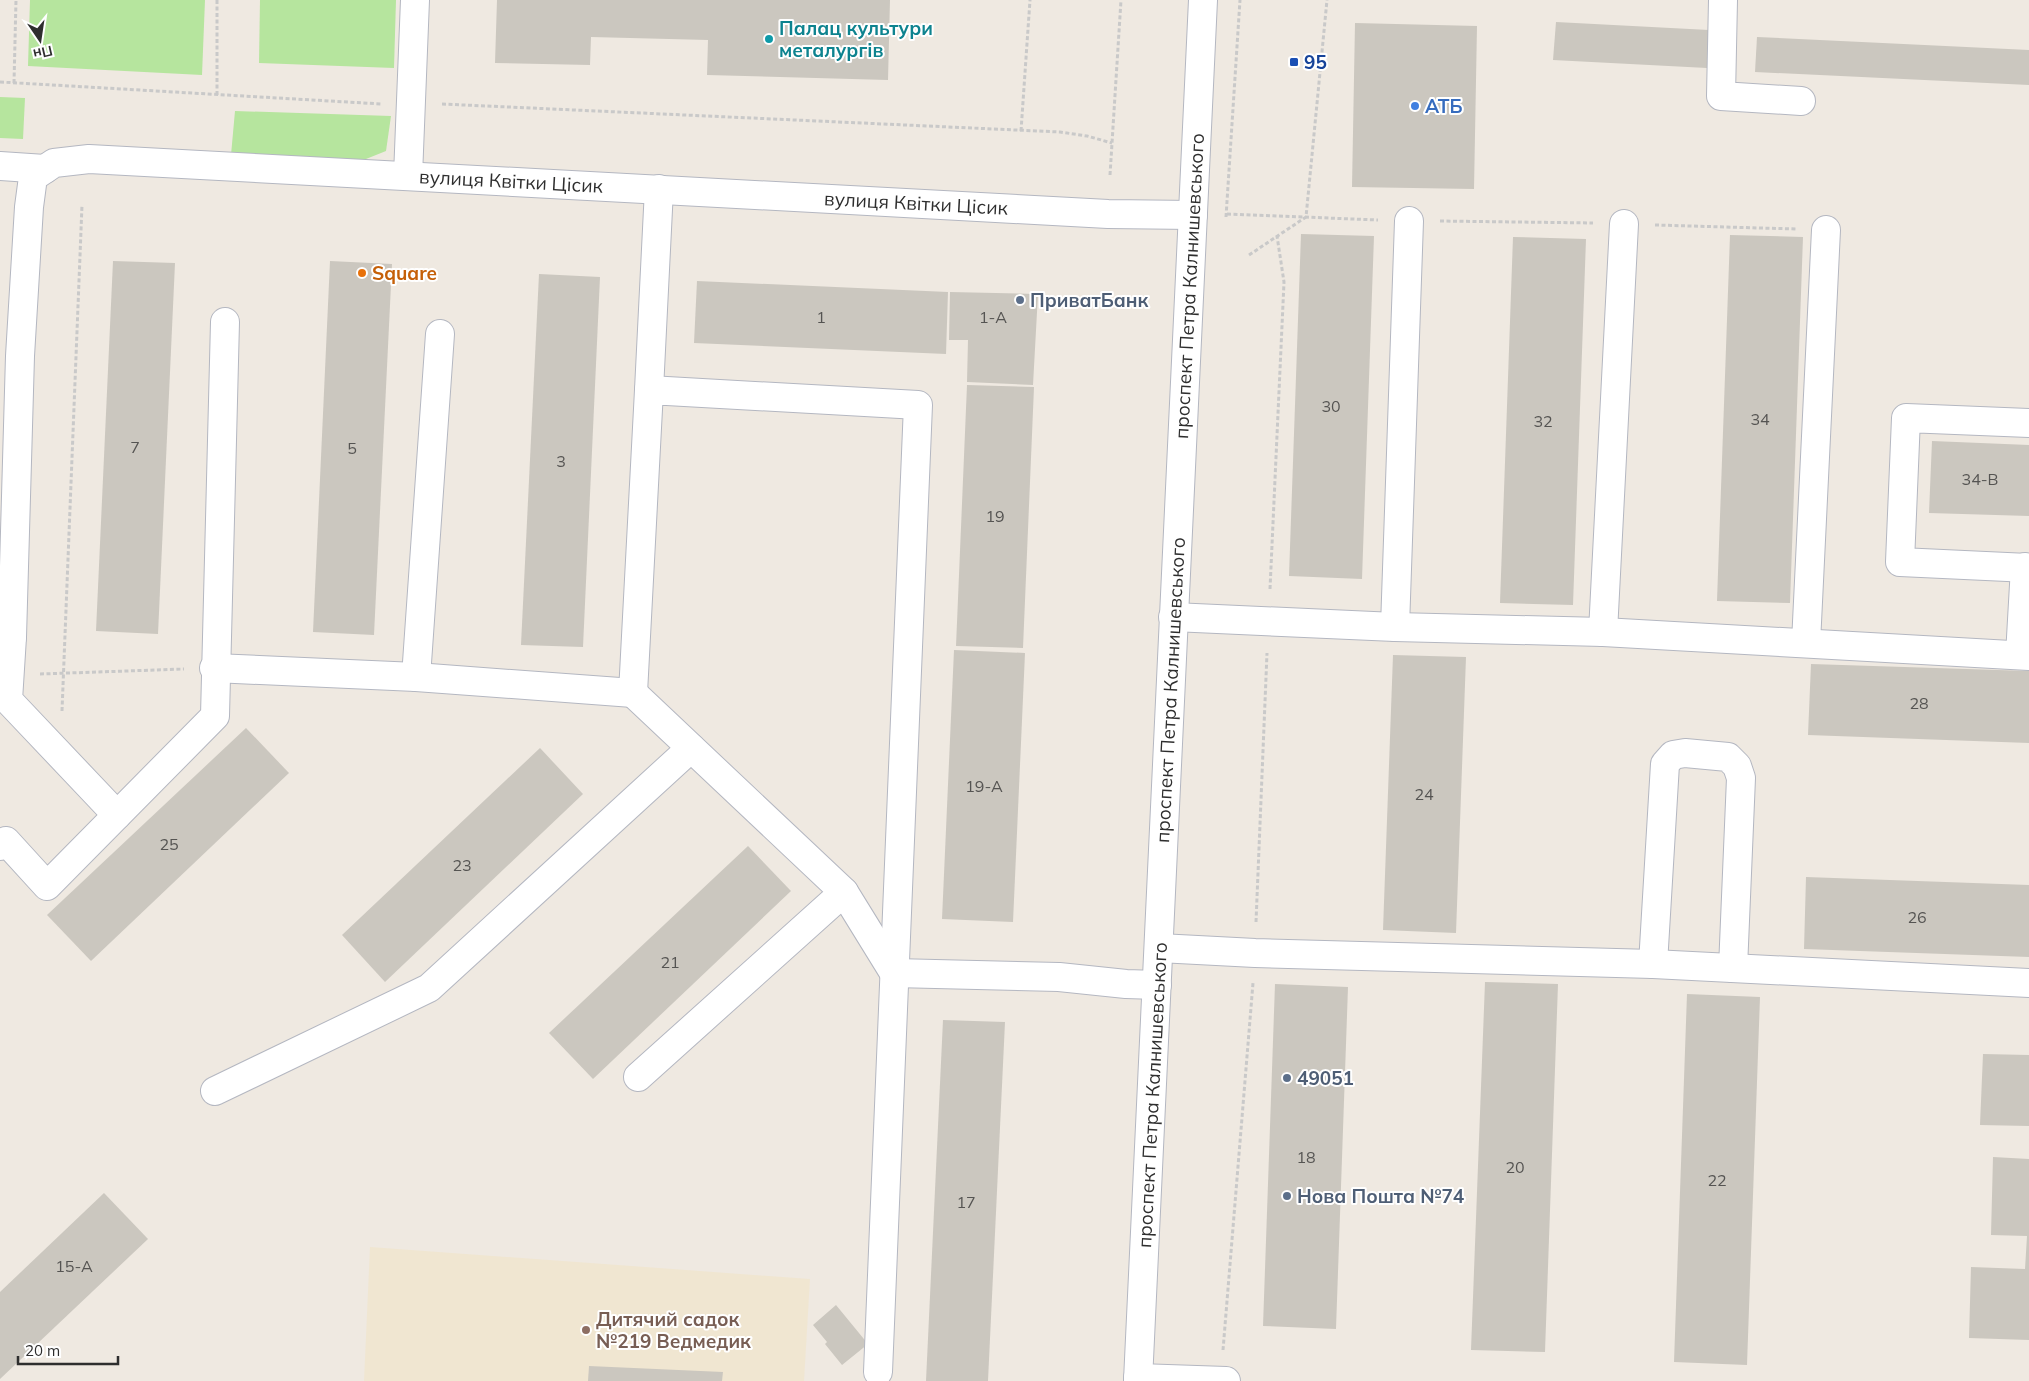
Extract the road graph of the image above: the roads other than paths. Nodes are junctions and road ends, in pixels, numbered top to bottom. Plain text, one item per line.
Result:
1 (415, 0) edge
2 (1203, 0) edge
3 (1723, 0) edge
4 (1801, 100) dead end
5 (0, 166) edge
6 (45, 169) junction
7 (408, 176) junction
8 (659, 189) junction
9 (1193, 215) junction
10 (1409, 221) road end
11 (1624, 224) road end
12 (1826, 230) road end
13 (225, 322) dead end
14 (440, 334) dead end
15 (10, 356) edge
16 (649, 390) junction
17 (2029, 423) edge
18 (2027, 568) edge
19 (1173, 617) junction
20 (1395, 627) junction
21 (1603, 632) junction
22 (6, 639) edge
23 (1806, 643) junction
24 (2025, 656) edge
25 (214, 668) junction
26 (416, 677) junction
27 (633, 693) junction
28 (691, 748) junction
29 (116, 815) junction
30 (0, 846) edge
31 (844, 892) junction
32 (1159, 948) junction
33 (1653, 964) junction
34 (1733, 968) junction
35 (894, 973) junction
36 (2029, 983) edge
37 (1157, 985) junction
38 (638, 1077) dead end
39 (215, 1091) dead end
40 (878, 1372) dead end
41 (1138, 1379) edge
42 (1221, 1381) edge
43 (1226, 1381) edge

1 - 7 street
2 - 9 street, проспект Петра Калнишевського
3 - 4 street
5 - 6 street
6 - 7 street, вулиця Квітки Цісик
6 - 15 street
7 - 8 street, вулиця Квітки Цісик
8 - 9 street, вулиця Квітки Цісик
8 - 16 street
9 - 19 street, проспект Петра Калнишевського
10 - 20 street
11 - 21 street
12 - 23 street
13 - 25 street
14 - 26 street
15 - 22 street
16 - 27 street
16 - 35 street
17 - 18 street
18 - 24 street
19 - 20 street
19 - 32 street, проспект Петра Калнишевського
20 - 21 street
21 - 23 street
22 - 29 street
23 - 24 street
25 - 26 street
25 - 29 street
26 - 27 street
27 - 28 street
28 - 31 street
28 - 39 street
29 - 30 street
31 - 35 street
31 - 38 street
32 - 33 street
32 - 37 street, проспект Петра Калнишевського
33 - 34 street
33 - 34 street
34 - 36 street
35 - 37 street
35 - 40 street
37 - 41 street, проспект Петра Калнишевського
41 - 42 street
42 - 43 street

